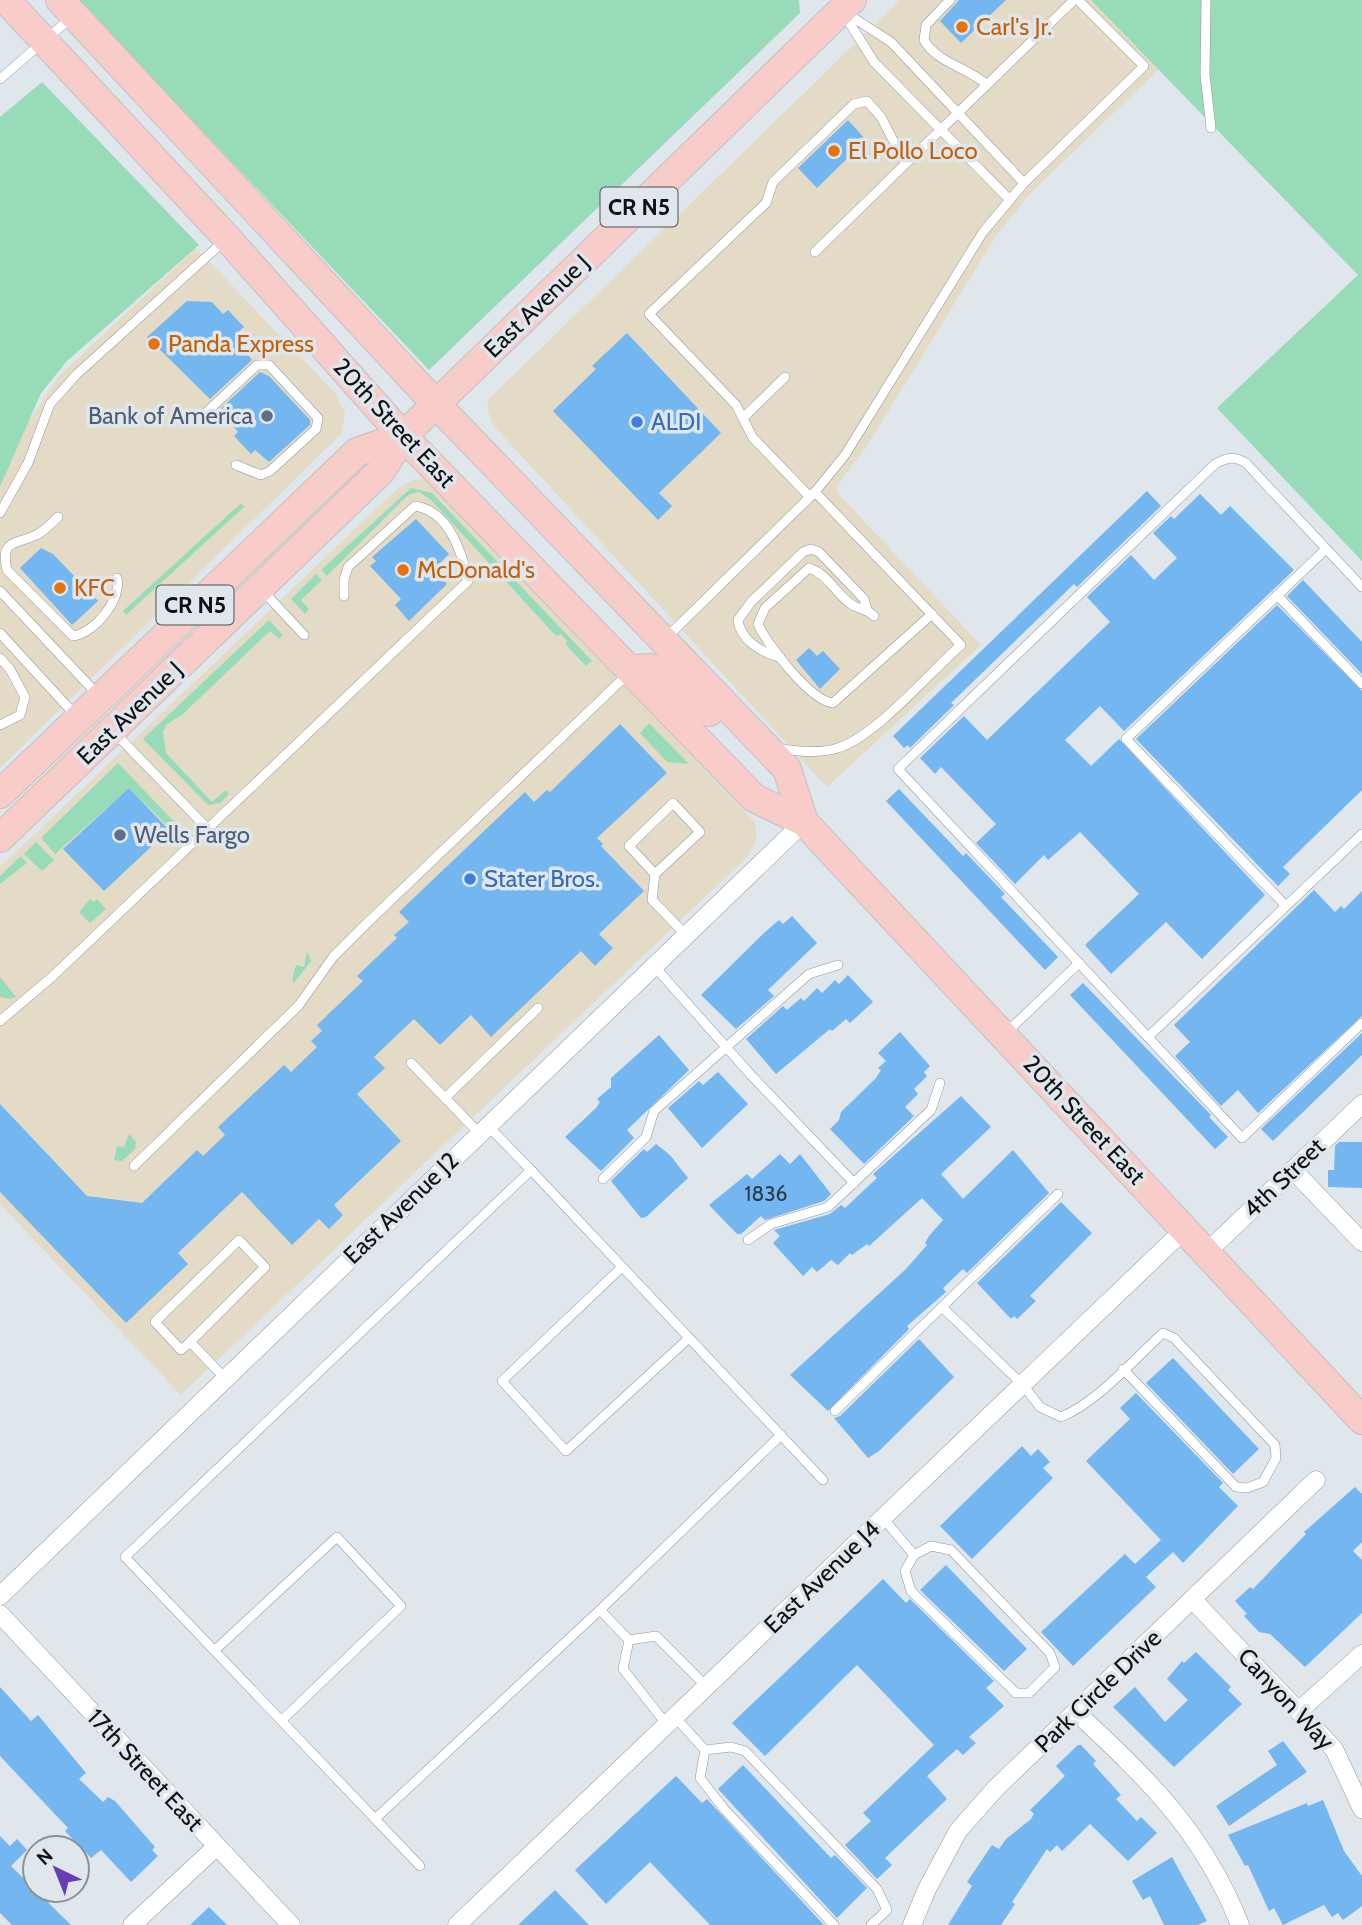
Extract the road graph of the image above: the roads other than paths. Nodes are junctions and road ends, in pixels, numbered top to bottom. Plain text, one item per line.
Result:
1 (6, 0) edge
2 (950, 0) edge
3 (1206, 0) edge
4 (1073, 1) edge
5 (842, 3) edge
6 (67, 7) edge
7 (44, 41) junction
8 (0, 79) edge
9 (986, 84) junction
10 (957, 112) junction
11 (940, 128) junction
12 (1211, 128) dead end
13 (905, 163) junction
14 (1024, 183) junction
15 (1009, 199) junction
16 (227, 238) junction
17 (816, 252) dead end
18 (785, 377) dead end
19 (436, 404) junction
20 (743, 418) junction
21 (197, 421) dead end
22 (403, 436) junction
23 (236, 464) dead end
24 (812, 495) junction
25 (0, 513) edge
26 (58, 517) dead end
27 (1326, 549) junction
28 (225, 576) junction
29 (117, 578) dead end
30 (1362, 587) edge
31 (261, 588) junction
32 (0, 591) edge
33 (1277, 595) junction
34 (344, 596) dead end
35 (932, 614) junction
36 (0, 633) edge
37 (304, 635) dead end
38 (665, 639) junction
39 (780, 657) junction
40 (0, 658) edge
41 (632, 670) junction
42 (1362, 684) edge
43 (87, 711) junction
44 (0, 725) edge
45 (112, 730) junction
46 (762, 742) junction
47 (0, 794) edge
48 (0, 816) edge
49 (804, 822) junction
50 (208, 829) junction
51 (1362, 834) edge
52 (0, 838) edge
53 (655, 874) junction
54 (1286, 906) junction
55 (685, 934) junction
56 (1079, 963) junction
57 (653, 965) junction
58 (838, 965) dead end
59 (538, 1008) dead end
60 (0, 1021) edge
61 (1362, 1023) edge
62 (1005, 1034) junction
63 (1148, 1037) junction
64 (727, 1047) junction
65 (411, 1063) dead end
66 (940, 1083) dead end
67 (445, 1098) junction
68 (1362, 1104) edge
69 (483, 1129) junction
70 (134, 1166) dead end
71 (531, 1170) junction
72 (1293, 1170) junction
73 (603, 1179) dead end
74 (854, 1183) junction
75 (1058, 1194) dead end
76 (1185, 1228) junction
77 (748, 1240) dead end
78 (1362, 1242) edge
79 (1207, 1252) junction
80 (622, 1267) junction
81 (942, 1307) junction
82 (689, 1338) junction
83 (190, 1342) junction
84 (1123, 1369) junction
85 (225, 1378) junction
86 (1023, 1385) junction
87 (835, 1411) dead end
88 (1362, 1420) edge
89 (781, 1435) junction
90 (823, 1480) dead end
91 (1316, 1480) dead end
92 (883, 1518) junction
93 (914, 1555) junction
94 (0, 1596) edge
95 (1193, 1600) junction
96 (600, 1610) junction
97 (0, 1614) edge
98 (629, 1640) junction
99 (215, 1650) junction
100 (1362, 1654) edge
101 (707, 1687) junction
102 (1300, 1710) junction
103 (1077, 1713) junction
104 (282, 1720) junction
105 (671, 1721) junction
106 (705, 1750) junction
107 (1362, 1809) edge
108 (376, 1818) junction
109 (217, 1846) junction
110 (420, 1866) dead end
111 (132, 1925) edge
112 (291, 1925) edge
113 (457, 1925) edge
114 (834, 1925) edge
115 (871, 1925) edge
116 (912, 1925) edge
117 (1240, 1925) edge

1 - 7 main road, 20th Street East
2 - 9 lane
3 - 12 lane
4 - 9 lane
4 - 14 lane
5 - 10 lane
5 - 11 lane
5 - 19 main road, East Avenue J / CR N5
6 - 7 lane
6 - 19 main road, 20th Street East
7 - 8 lane
7 - 16 main road, 20th Street East
9 - 10 lane
10 - 11 lane
10 - 14 lane
11 - 13 lane
11 - 15 lane
13 - 17 lane
13 - 20 lane
14 - 15 lane
15 - 24 lane
16 - 22 main road, 20th Street East
16 - 25 lane
18 - 20 lane
19 - 22 main road, East Avenue J / CR N5
19 - 38 main road, 20th Street East
20 - 24 lane
21 - 23 lane
22 - 28 main road, East Avenue J / CR N5
22 - 31 main road, East Avenue J / CR N5
22 - 41 main road, 20th Street East
24 - 35 lane
24 - 38 lane
26 - 29 lane
27 - 30 lane
27 - 33 lane
27 - 56 lane
28 - 43 main road, East Avenue J / CR N5
28 - 45 main road
31 - 37 lane
31 - 45 main road, East Avenue J / CR N5
32 - 43 lane
33 - 42 lane
33 - 54 lane
34 - 50 lane
35 - 39 lane
35 - 46 lane
36 - 43 lane
38 - 46 main road, 20th Street East
39 - 39 lane
40 - 44 lane
41 - 46 main road
41 - 49 main road, 20th Street East
41 - 70 lane
43 - 47 main road, East Avenue J / CR N5
43 - 48 main road
45 - 50 lane
45 - 52 main road, East Avenue J / CR N5
46 - 49 main road, 20th Street East
49 - 55 street, East Avenue J2
49 - 62 main road, 20th Street East
50 - 60 lane
51 - 54 lane
53 - 53 lane
53 - 55 lane
54 - 63 lane
55 - 57 street, East Avenue J2
56 - 62 lane
56 - 63 lane
57 - 64 lane
57 - 69 street, East Avenue J2
58 - 64 lane
59 - 67 lane
61 - 63 lane
62 - 76 main road, 20th Street East
64 - 73 lane
64 - 74 lane
65 - 67 lane
66 - 74 lane
67 - 69 lane
68 - 72 street, 4th Street
69 - 71 lane
69 - 85 street, East Avenue J2
71 - 80 lane
71 - 99 lane
72 - 78 street
72 - 79 street, 4th Street
74 - 77 lane
75 - 81 lane
76 - 79 main road, 20th Street East
76 - 86 street, East Avenue J4
79 - 88 main road, 20th Street East
80 - 82 lane
80 - 82 lane
81 - 86 lane
81 - 87 lane
82 - 89 lane
83 - 83 lane
83 - 85 lane
84 - 84 lane
84 - 86 lane
85 - 94 street, East Avenue J2
86 - 92 street, East Avenue J4
89 - 90 lane
89 - 96 lane
91 - 95 street, Park Circle Drive
92 - 93 lane
92 - 101 street, East Avenue J4
93 - 93 lane
95 - 102 street, Canyon Way
95 - 103 street, Park Circle Drive
96 - 98 lane
96 - 108 lane
97 - 109 street, 17th Street East
98 - 101 lane
98 - 105 lane
99 - 104 lane
99 - 104 lane
100 - 102 street
101 - 105 street, East Avenue J4
102 - 107 street, Canyon Way
103 - 116 street, Park Circle Drive
103 - 117 street
104 - 108 lane
105 - 106 lane
105 - 113 street, East Avenue J4
106 - 114 lane
106 - 115 lane
108 - 110 lane
109 - 111 street
109 - 112 street, 17th Street East

